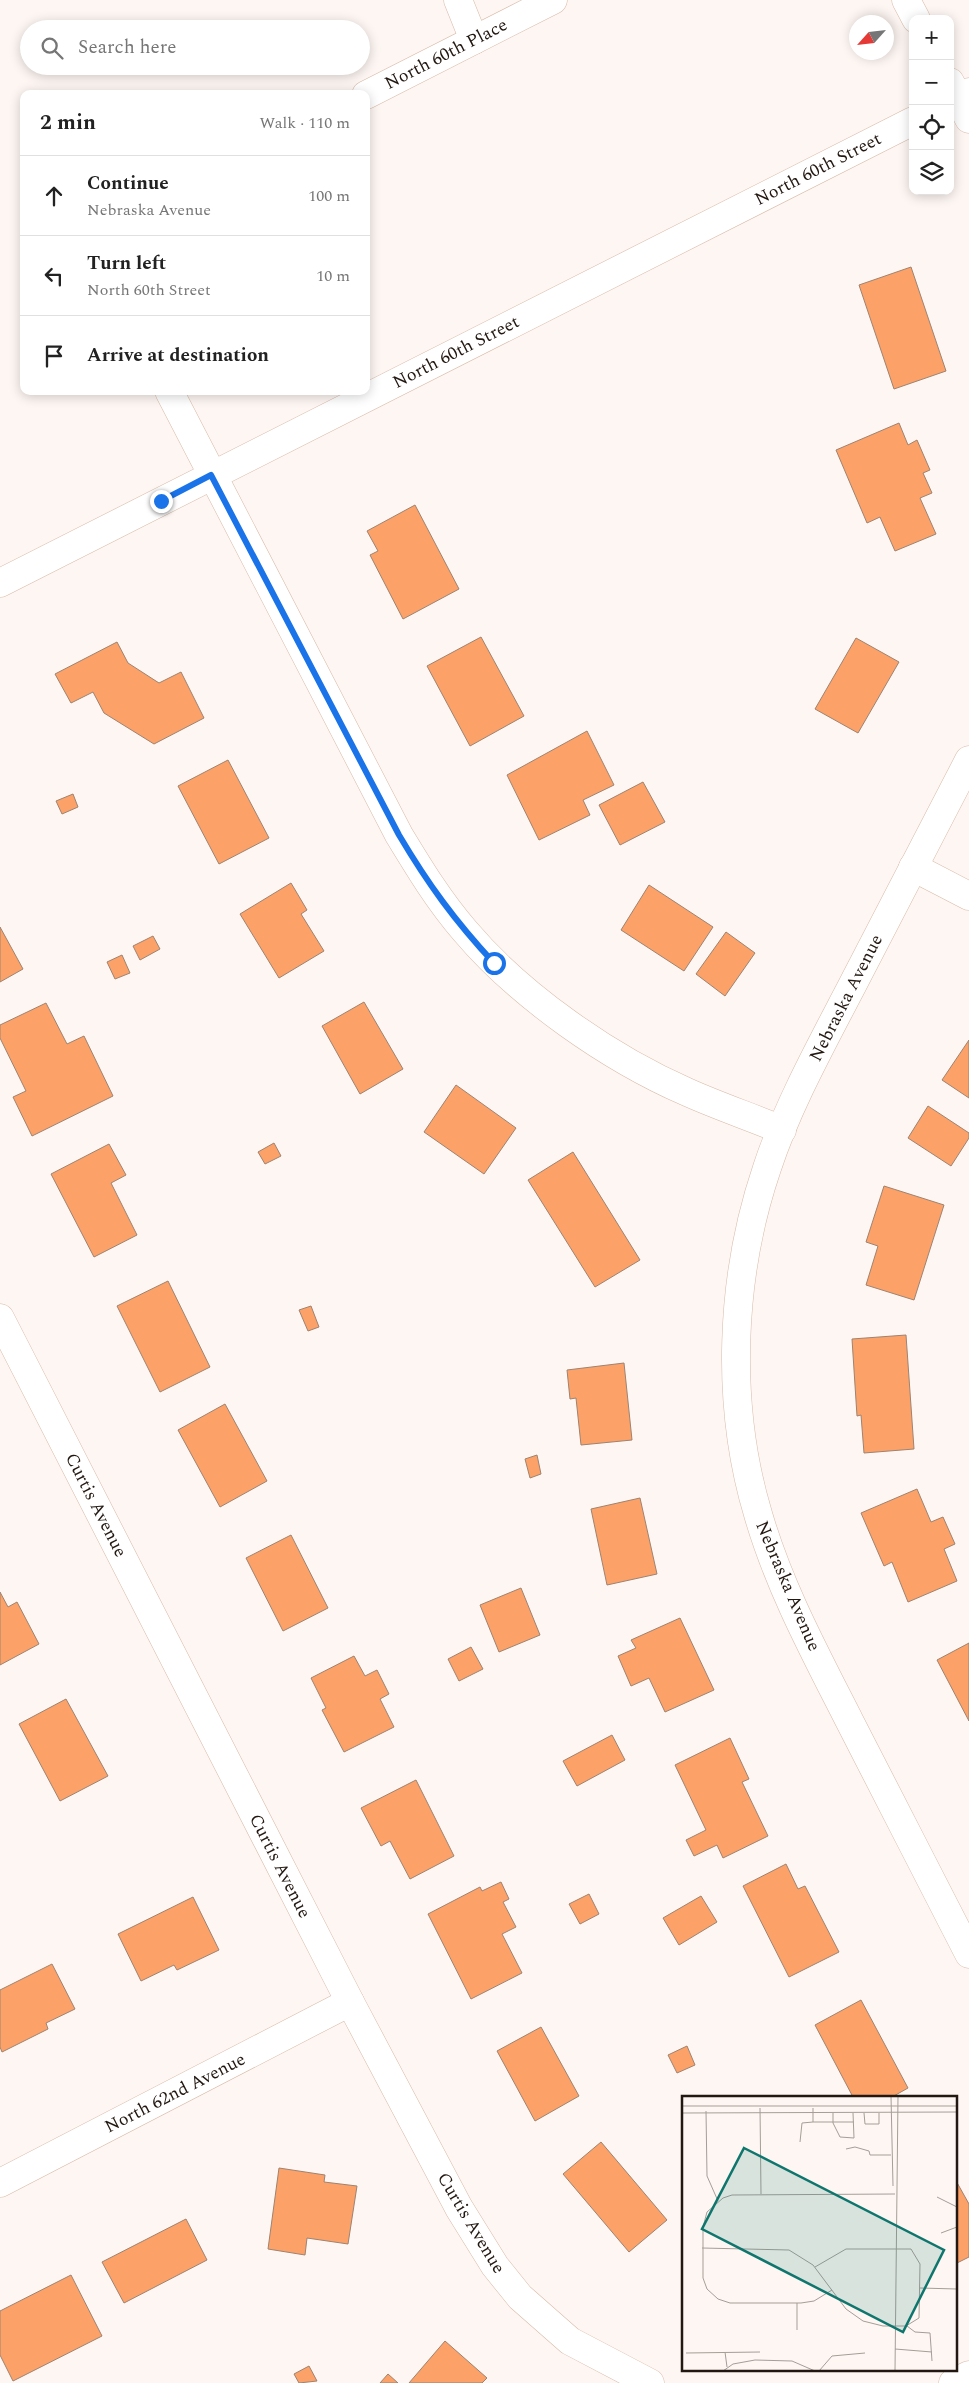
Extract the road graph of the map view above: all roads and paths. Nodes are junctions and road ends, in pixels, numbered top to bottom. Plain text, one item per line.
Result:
1 (458, 0) edge
2 (553, 0) edge
3 (906, 0) edge
4 (914, 15) edge
5 (474, 40) junction
6 (370, 93) edge
7 (909, 123) edge
8 (170, 395) edge
9 (370, 395) edge
10 (370, 395) edge
11 (211, 475) junction
12 (0, 584) edge
13 (969, 760) edge
14 (912, 867) junction
15 (969, 896) edge
16 (782, 1130) junction
17 (0, 1318) edge
18 (969, 1954) edge
19 (350, 2002) junction
20 (0, 2183) edge
21 (615, 2375) edge
22 (969, 2375) edge
23 (650, 2383) edge
24 (953, 2383) edge

1 - 5 street
2 - 5 street, North 60th Place
3 - 4 street
5 - 6 street, North 60th Place
7 - 9 street, North 60th Street
8 - 11 street
10 - 11 street, North 60th Street
11 - 12 street, North 60th Street
11 - 16 street
13 - 14 street, Nebraska Avenue
14 - 15 street
14 - 16 street, Nebraska Avenue
16 - 18 street, Nebraska Avenue
17 - 19 street, Curtis Avenue
19 - 20 street, North 62nd Avenue
19 - 21 street, Curtis Avenue
21 - 23 street, Curtis Avenue
22 - 24 street

